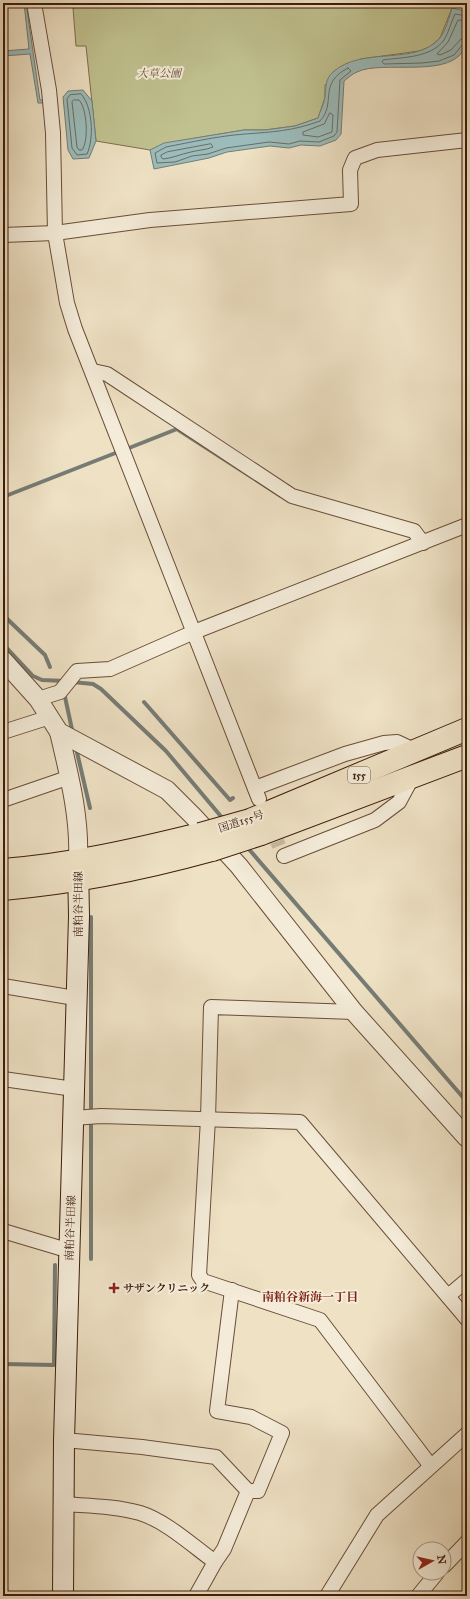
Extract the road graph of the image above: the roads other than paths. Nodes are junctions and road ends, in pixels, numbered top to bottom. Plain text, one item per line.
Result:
1 (34, 3) edge
2 (467, 140) edge
3 (55, 233) junction
4 (3, 235) edge
5 (93, 371) junction
6 (467, 525) edge
7 (423, 543) junction
8 (194, 632) junction
9 (3, 660) edge
10 (38, 699) junction
11 (50, 717) junction
12 (467, 729) edge
13 (3, 732) edge
14 (59, 732) junction
15 (414, 750) junction
16 (467, 756) edge
17 (70, 777) junction
18 (412, 778) junction
19 (3, 800) edge
20 (256, 827) junction
21 (284, 856) dead end
22 (3, 870) edge
23 (78, 870) junction
24 (3, 889) edge
25 (3, 986) edge
26 (76, 998) junction
27 (354, 1012) junction
28 (3, 1079) edge
29 (74, 1089) junction
30 (73, 1118) junction
31 (208, 1119) junction
32 (467, 1138) edge
33 (3, 1231) edge
34 (70, 1248) junction
35 (467, 1280) edge
36 (232, 1290) junction
37 (448, 1296) junction
38 (467, 1319) edge
39 (467, 1434) edge
40 (64, 1440) junction
41 (430, 1465) junction
42 (248, 1491) junction
43 (63, 1504) junction
44 (467, 1542) edge
45 (452, 1558) edge
46 (215, 1562) junction
47 (430, 1581) edge
48 (63, 1596) edge
49 (196, 1596) edge
50 (327, 1596) edge
51 (418, 1596) edge

1 - 3 street
2 - 3 street
3 - 4 street
3 - 5 street
5 - 7 street
5 - 8 street
6 - 7 street
7 - 8 street
8 - 10 street
8 - 15 street
9 - 10 street
10 - 11 street
11 - 13 street
11 - 14 street
12 - 15 highway, 国道155号 / 155
14 - 17 street
14 - 27 street
15 - 20 highway, 国道155号 / 155
16 - 18 highway, 国道155号 / 155
17 - 19 street
17 - 23 street
18 - 20 highway, 国道155号 / 155
18 - 21 street
20 - 23 highway, 国道155号 / 155, bridge
22 - 23 highway, 国道155号 / 155
23 - 24 highway, 国道155号 / 155
23 - 26 main road, 南粕谷半田線
25 - 26 street
26 - 29 main road, 南粕谷半田線
27 - 31 street
27 - 32 street
28 - 29 street
29 - 30 main road, 南粕谷半田線
30 - 31 street
30 - 34 main road, 南粕谷半田線
31 - 36 street
31 - 37 street
33 - 34 street
34 - 40 main road, 南粕谷半田線
35 - 37 street
36 - 41 street
36 - 42 street
37 - 38 street
39 - 41 street
40 - 42 street
40 - 43 main road, 南粕谷半田線
41 - 50 street
42 - 46 street
43 - 46 street
43 - 48 main road, 南粕谷半田線
44 - 45 street
46 - 49 street
47 - 51 street

